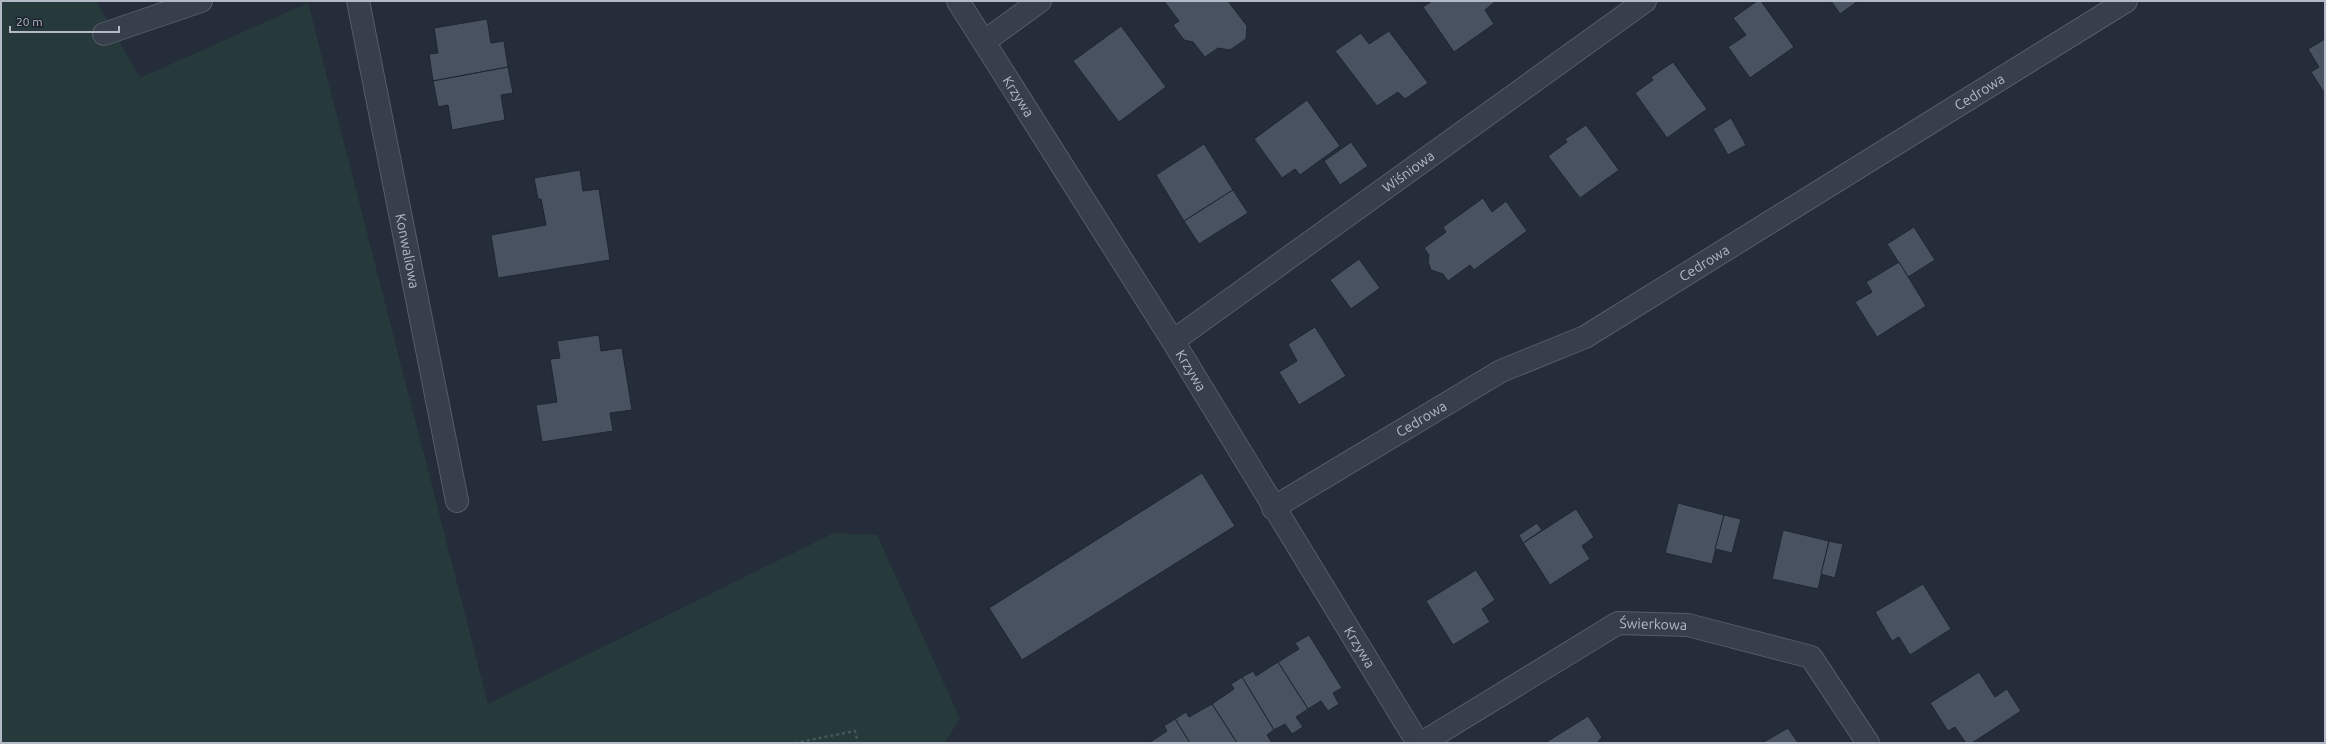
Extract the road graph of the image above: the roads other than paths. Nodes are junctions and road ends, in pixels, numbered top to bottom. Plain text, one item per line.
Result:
1 (201, 1) edge
2 (358, 1) edge
3 (958, 1) edge
4 (1040, 1) edge
5 (1644, 1) edge
6 (2126, 1) edge
7 (104, 34) dead end
8 (985, 41) junction
9 (1173, 341) junction
10 (457, 501) dead end
11 (1273, 508) junction
12 (1418, 743) edge
13 (1422, 743) edge
14 (1868, 743) edge

1 - 7 street
2 - 10 street, Konwaliowa
3 - 8 street, Krzywa
4 - 8 street
5 - 9 street, Wiśniowa
6 - 11 street, Cedrowa
8 - 9 street, Krzywa
9 - 11 street, Krzywa
11 - 12 street, Krzywa
13 - 14 street, Świerkowa

